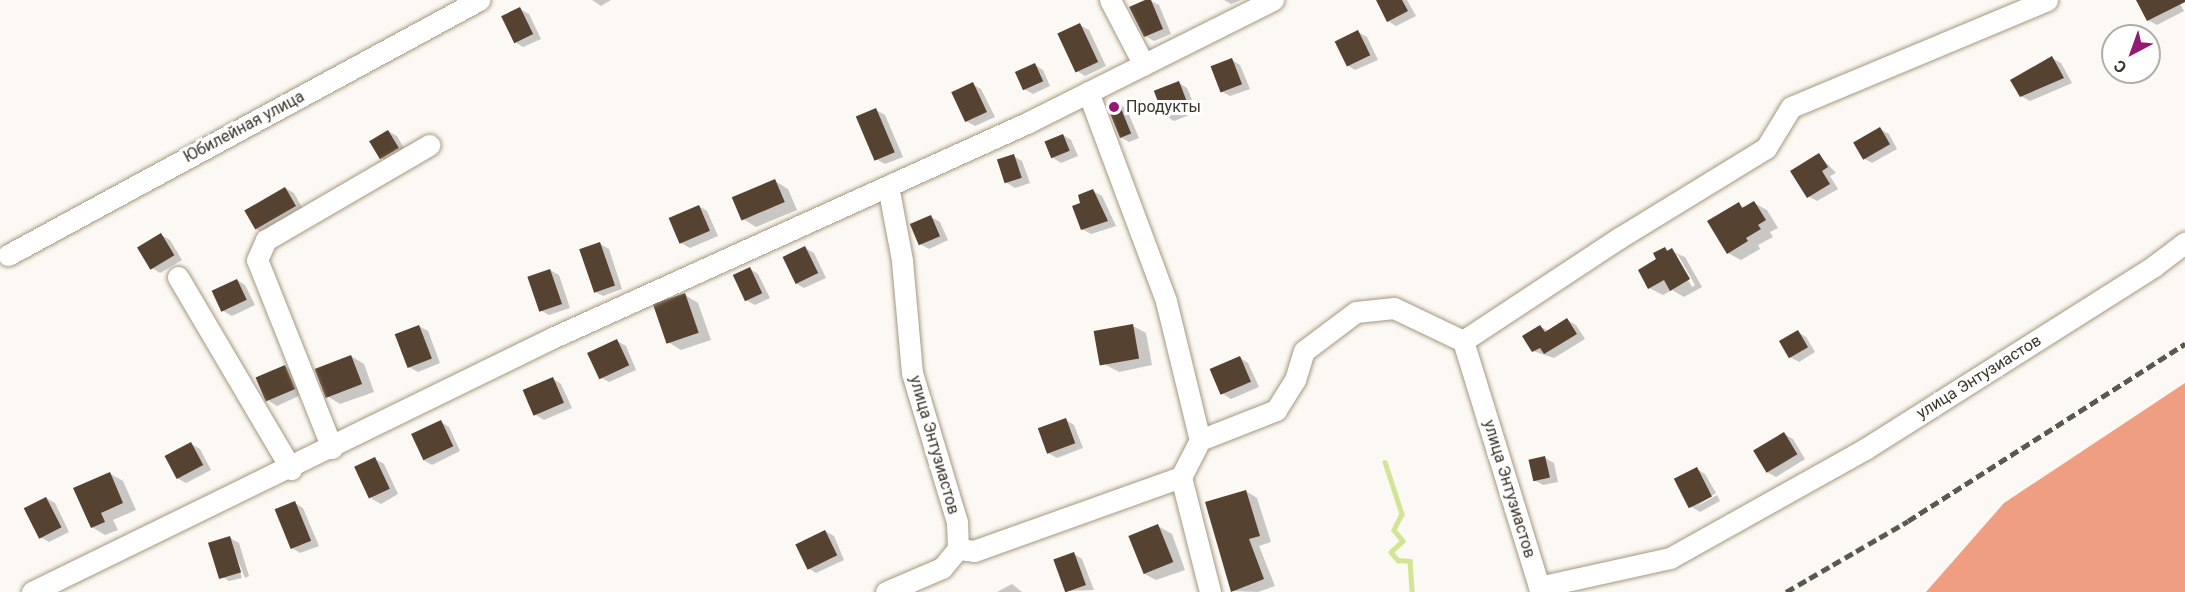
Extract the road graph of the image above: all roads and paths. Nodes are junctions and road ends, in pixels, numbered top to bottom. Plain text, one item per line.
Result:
1 (479, 0) edge
2 (1110, 0) edge
3 (1273, 0) edge
4 (2048, 0) edge
5 (1144, 64) junction
6 (1088, 92) junction
7 (429, 145) dead end
8 (888, 186) junction
9 (2185, 243) edge
10 (8, 255) dead end
11 (178, 277) dead end
12 (1463, 341) junction
13 (1200, 440) junction
14 (332, 448) junction
15 (291, 469) junction
16 (1181, 477) junction
17 (958, 549) junction
18 (32, 592) edge
19 (886, 592) edge
20 (1210, 592) edge

1 - 10 street, Юбилейная улица
2 - 5 street
3 - 5 street
4 - 12 street
5 - 6 street
6 - 8 street
6 - 13 street
7 - 14 street
8 - 14 street
8 - 17 street, улица Энтузиастов
9 - 12 street, улица Энтузиастов
11 - 15 street
12 - 13 street
13 - 16 street
14 - 15 street
15 - 18 street
16 - 17 street
16 - 20 street
17 - 19 street

